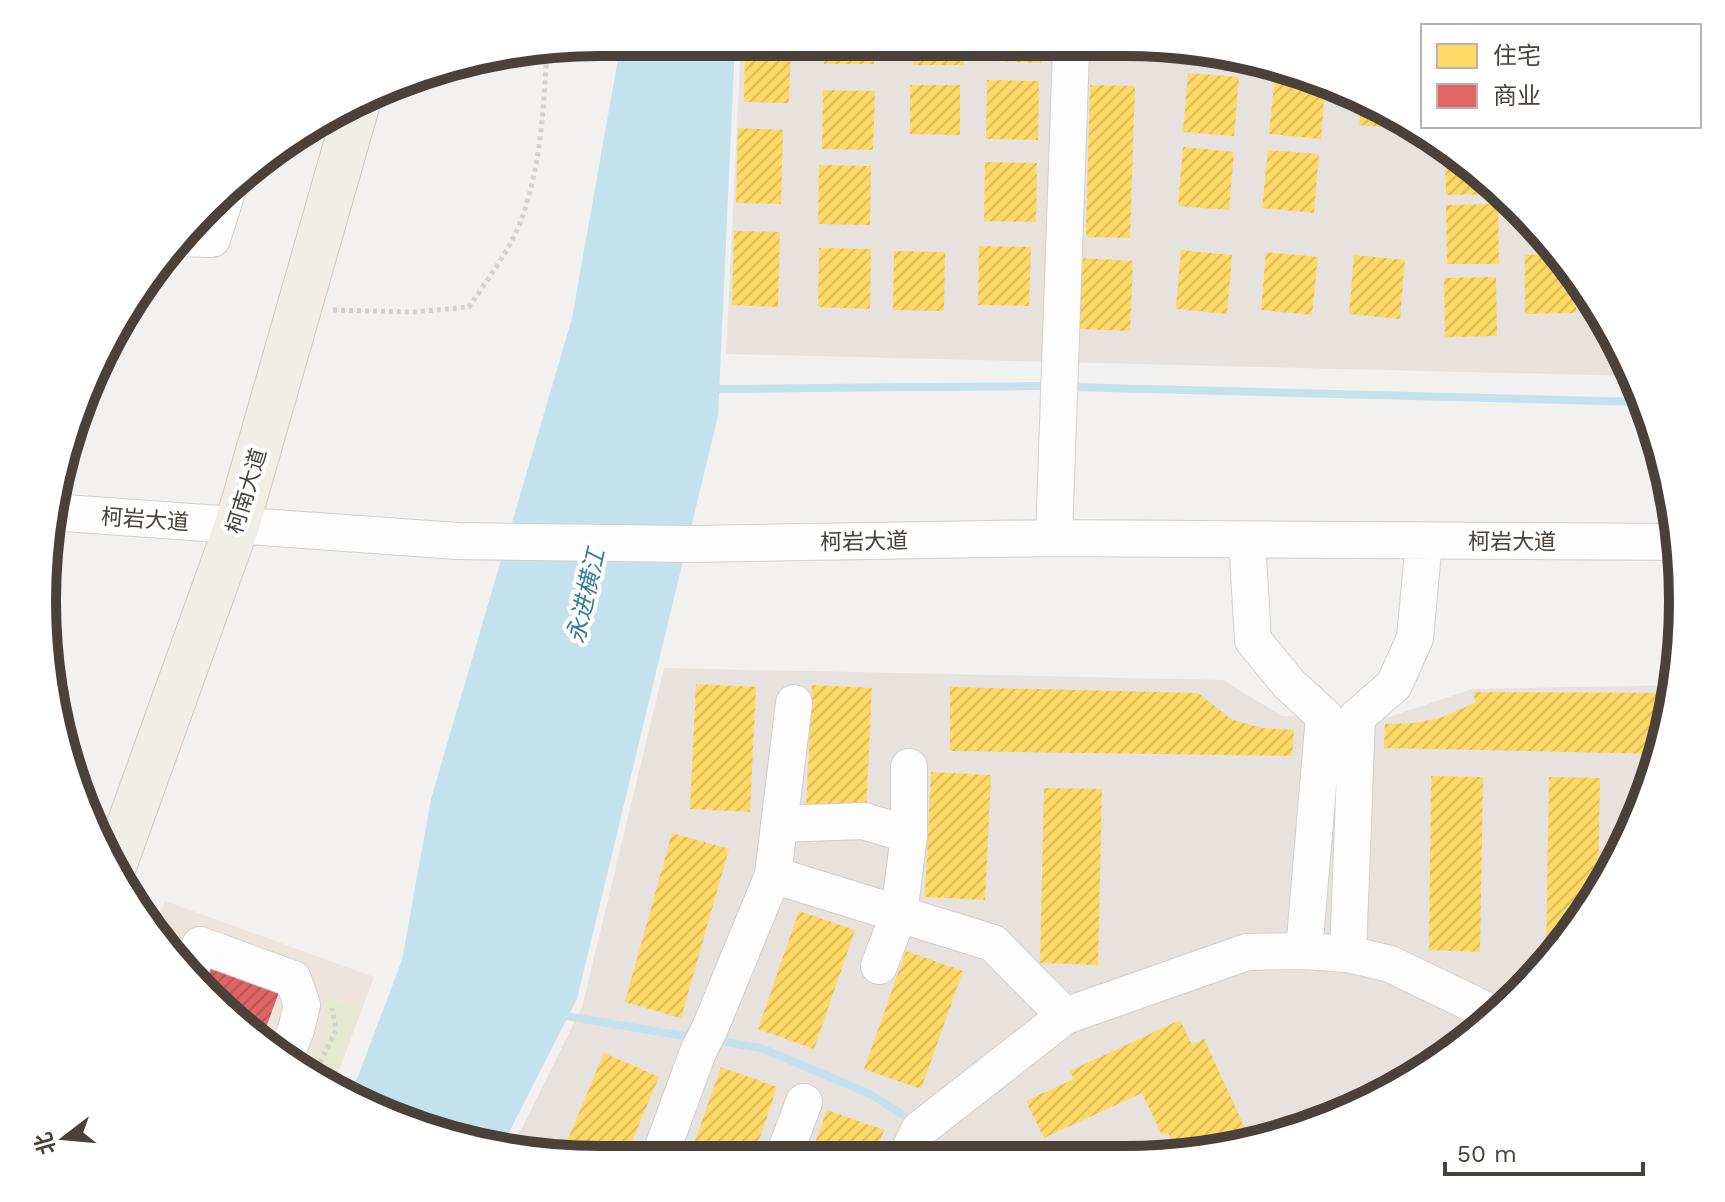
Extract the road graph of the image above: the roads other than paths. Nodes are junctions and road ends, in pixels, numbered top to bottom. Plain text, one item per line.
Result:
1 (1071, 56) edge
2 (354, 115) edge
3 (221, 211) edge
4 (194, 238) edge
5 (63, 513) edge
6 (237, 525) junction
7 (1054, 538) junction
8 (1247, 540) junction
9 (1424, 541) junction
10 (1665, 542) edge
11 (794, 703) dead end
12 (909, 767) dead end
13 (779, 824) junction
14 (909, 835) junction
15 (118, 854) edge
16 (773, 875) junction
17 (899, 914) junction
18 (1304, 951) junction
19 (1348, 954) junction
20 (193, 962) edge
21 (879, 966) dead end
22 (1485, 1010) edge
23 (1065, 1016) junction
24 (289, 1047) edge
25 (804, 1102) dead end
26 (663, 1146) edge
27 (788, 1146) edge
28 (911, 1146) edge

1 - 7 street
2 - 6 main road, 柯南大道
3 - 4 street
5 - 6 street, 柯岩大道
6 - 7 street, 柯岩大道
6 - 15 main road, 柯南大道
7 - 8 street, 柯岩大道
8 - 9 street, 柯岩大道
8 - 18 street
9 - 10 street, 柯岩大道
9 - 19 street
11 - 13 street
12 - 14 street
13 - 14 street
13 - 16 street
14 - 17 street
16 - 17 street
16 - 26 street
17 - 21 street
17 - 23 street
18 - 19 street
18 - 23 street
19 - 22 street
20 - 24 street
23 - 28 street
25 - 27 street

